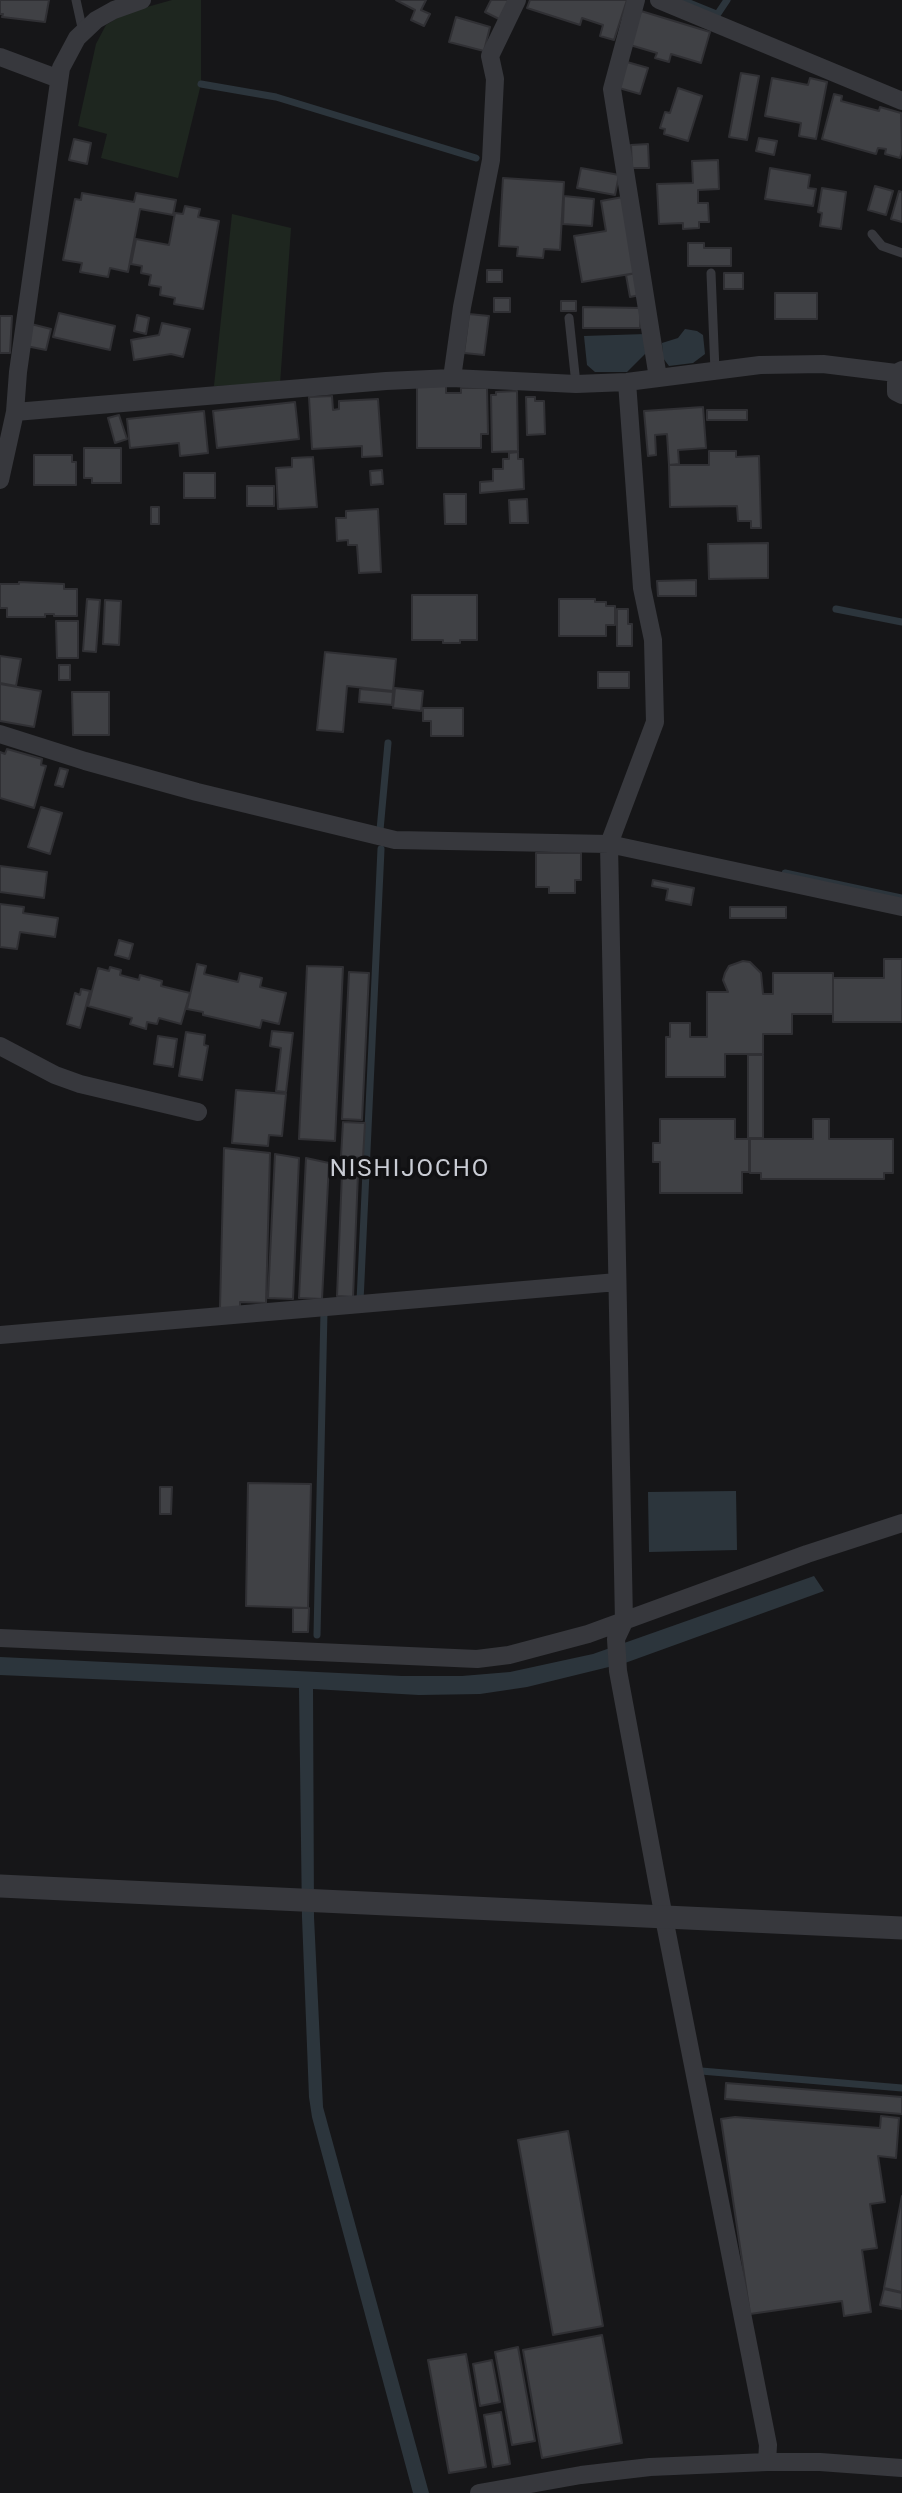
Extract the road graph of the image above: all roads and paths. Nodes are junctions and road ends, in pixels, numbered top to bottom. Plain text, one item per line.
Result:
1 (76, 0) edge
2 (142, 0) edge
3 (517, 0) edge
4 (636, 0) edge
5 (659, 0) edge
6 (83, 33) junction
7 (0, 57) edge
8 (59, 79) junction
9 (902, 101) edge
10 (872, 234) dead end
11 (902, 253) edge
12 (711, 273) dead end
13 (569, 317) dead end
14 (715, 371) junction
15 (9, 372) edge
16 (899, 372) edge
17 (452, 378) junction
18 (658, 378) junction
19 (627, 382) junction
20 (576, 384) junction
21 (902, 395) edge
22 (15, 412) junction
23 (0, 480) edge
24 (0, 734) edge
25 (610, 844) junction
26 (902, 907) edge
27 (0, 1046) edge
28 (198, 1112) dead end
29 (617, 1282) junction
30 (0, 1335) edge
31 (902, 1523) edge
32 (624, 1622) junction
33 (0, 1638) edge
34 (0, 1886) edge
35 (664, 1918) junction
36 (902, 1928) edge
37 (768, 2462) junction
38 (902, 2468) edge
39 (479, 2493) edge

1 - 6 lane
2 - 6 street
3 - 17 street
4 - 18 street
5 - 9 street
6 - 8 street
7 - 8 street
8 - 15 street
10 - 11 lane
12 - 14 lane
13 - 20 lane
14 - 16 street
14 - 18 street
15 - 22 street
16 - 21 street
17 - 20 street
17 - 22 street
18 - 19 street
19 - 20 street
19 - 25 street
22 - 23 street
24 - 25 street
25 - 26 street
25 - 29 street
27 - 28 street
29 - 30 street
29 - 32 street
31 - 32 street
32 - 33 street
32 - 35 street
34 - 35 street
35 - 36 street
35 - 37 street
37 - 38 street
37 - 39 street

